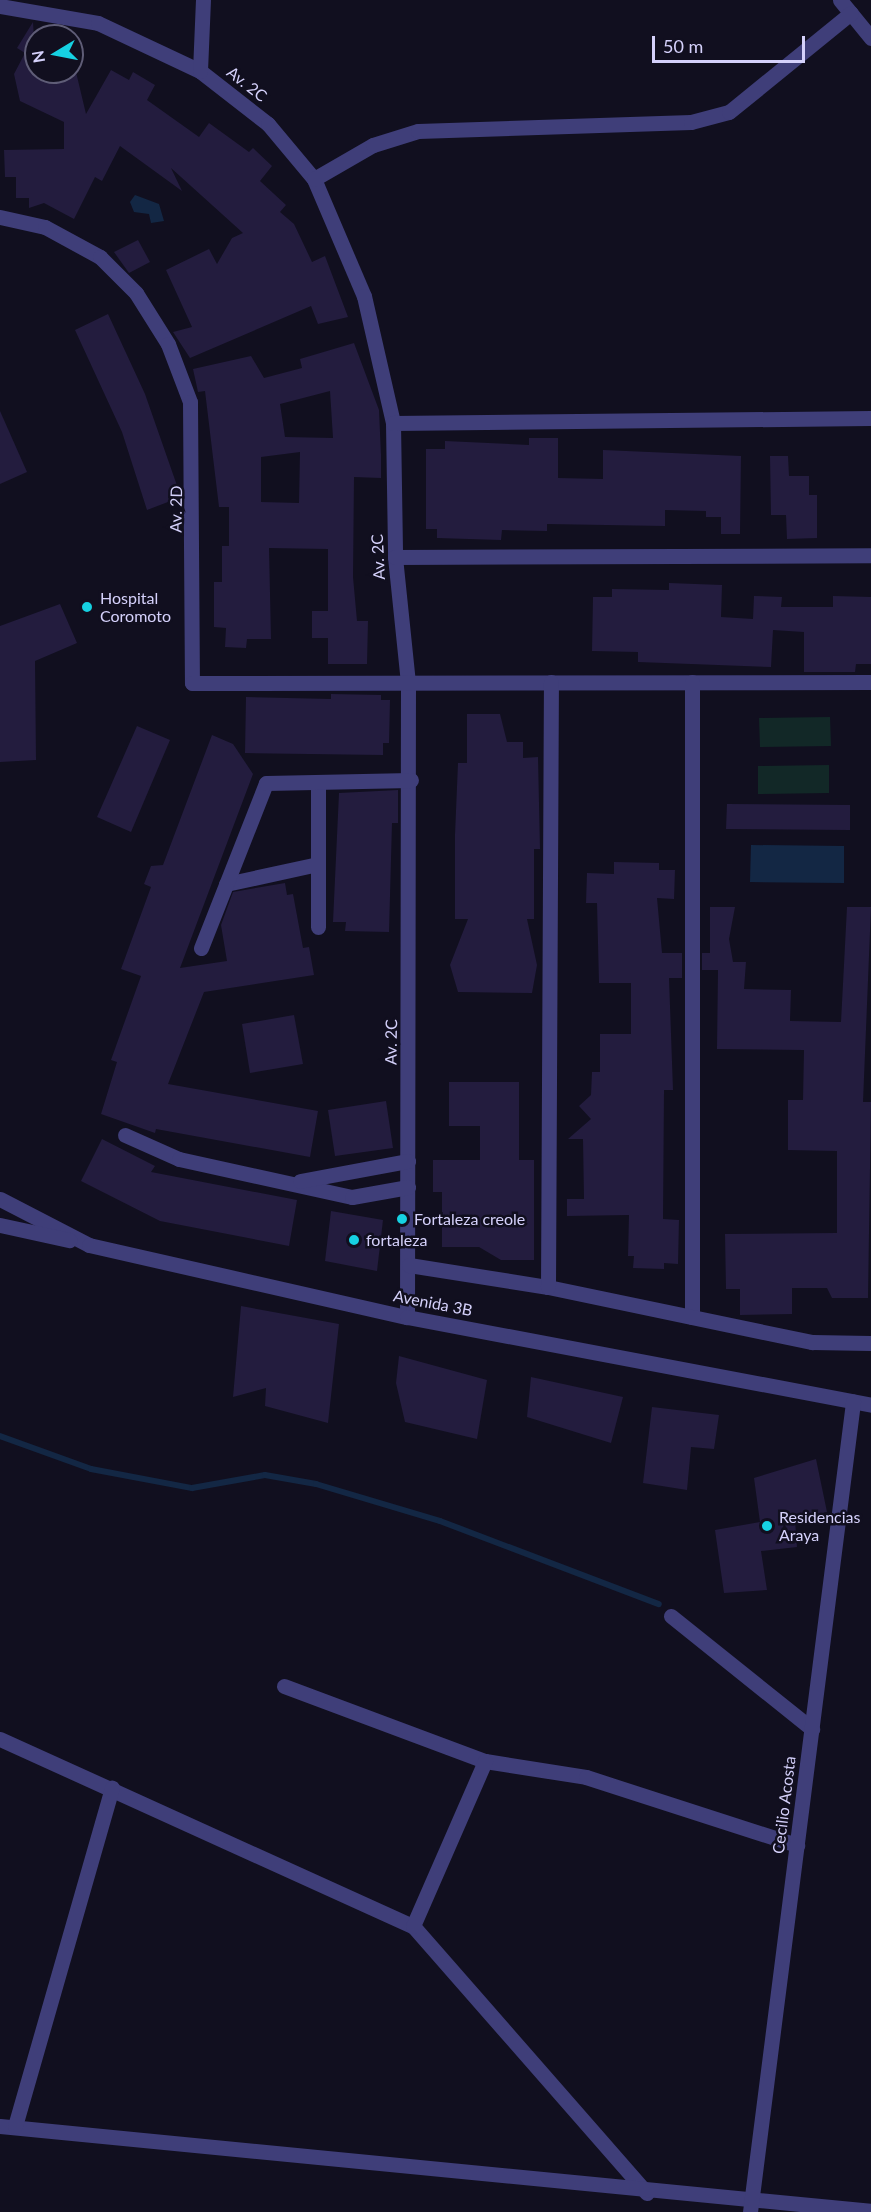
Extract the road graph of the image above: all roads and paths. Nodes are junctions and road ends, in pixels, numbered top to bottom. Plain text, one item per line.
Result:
1 (203, 0) edge
2 (840, 0) edge
3 (0, 6) edge
4 (851, 13) junction
5 (871, 38) edge
6 (200, 71) junction
7 (314, 179) junction
8 (0, 217) edge
9 (871, 418) edge
10 (393, 423) junction
11 (871, 555) edge
12 (395, 557) junction
13 (551, 682) junction
14 (692, 682) junction
15 (871, 682) edge
16 (408, 683) junction
17 (411, 780) junction
18 (318, 783) junction
19 (318, 864) junction
20 (226, 884) junction
21 (318, 927) dead end
22 (201, 948) dead end
23 (125, 1135) dead end
24 (408, 1161) junction
25 (297, 1182) junction
26 (408, 1187) junction
27 (0, 1199) edge
28 (0, 1225) edge
29 (89, 1245) junction
30 (409, 1265) junction
31 (548, 1287) junction
32 (407, 1317) junction
33 (692, 1317) junction
34 (871, 1343) edge
35 (853, 1402) junction
36 (871, 1405) edge
37 (671, 1616) dead end
38 (284, 1686) dead end
39 (812, 1729) junction
40 (0, 1739) edge
41 (485, 1761) junction
42 (112, 1788) junction
43 (797, 1845) junction
44 (413, 1926) junction
45 (7, 2126) edge
46 (647, 2193) junction
47 (751, 2206) edge
48 (871, 2211) edge

1 - 6 street
2 - 4 street
3 - 6 street, Av. 2C
4 - 5 street
4 - 7 street
6 - 7 street, Av. 2C
7 - 10 street, Av. 2C
8 - 16 street, Av. 2D
9 - 10 street
10 - 12 street, Av. 2C
11 - 12 street
12 - 16 street, Av. 2C
13 - 14 street
13 - 16 street
13 - 31 street
14 - 15 street
14 - 33 street
16 - 17 street, Av. 2C
17 - 18 street
17 - 24 street, Av. 2C
18 - 19 street
18 - 20 street
19 - 20 street
19 - 21 street
20 - 22 street
23 - 25 street
24 - 25 street
24 - 26 street, Av. 2C
25 - 26 street
26 - 30 street, Av. 2C
27 - 29 street, Avenida 3B
28 - 29 street
29 - 32 street, Avenida 3B
30 - 31 street
30 - 32 street, Av. 2C
31 - 33 street
32 - 35 street, Avenida 3B
33 - 34 street
35 - 36 street, Avenida 3B
35 - 39 street, Cecilio Acosta
37 - 39 street
38 - 41 street
39 - 43 street, Cecilio Acosta
40 - 42 street
41 - 43 street
41 - 44 street
42 - 44 street
42 - 45 street
43 - 47 street, Cecilio Acosta
44 - 46 street
45 - 46 street
46 - 47 street
47 - 48 street

